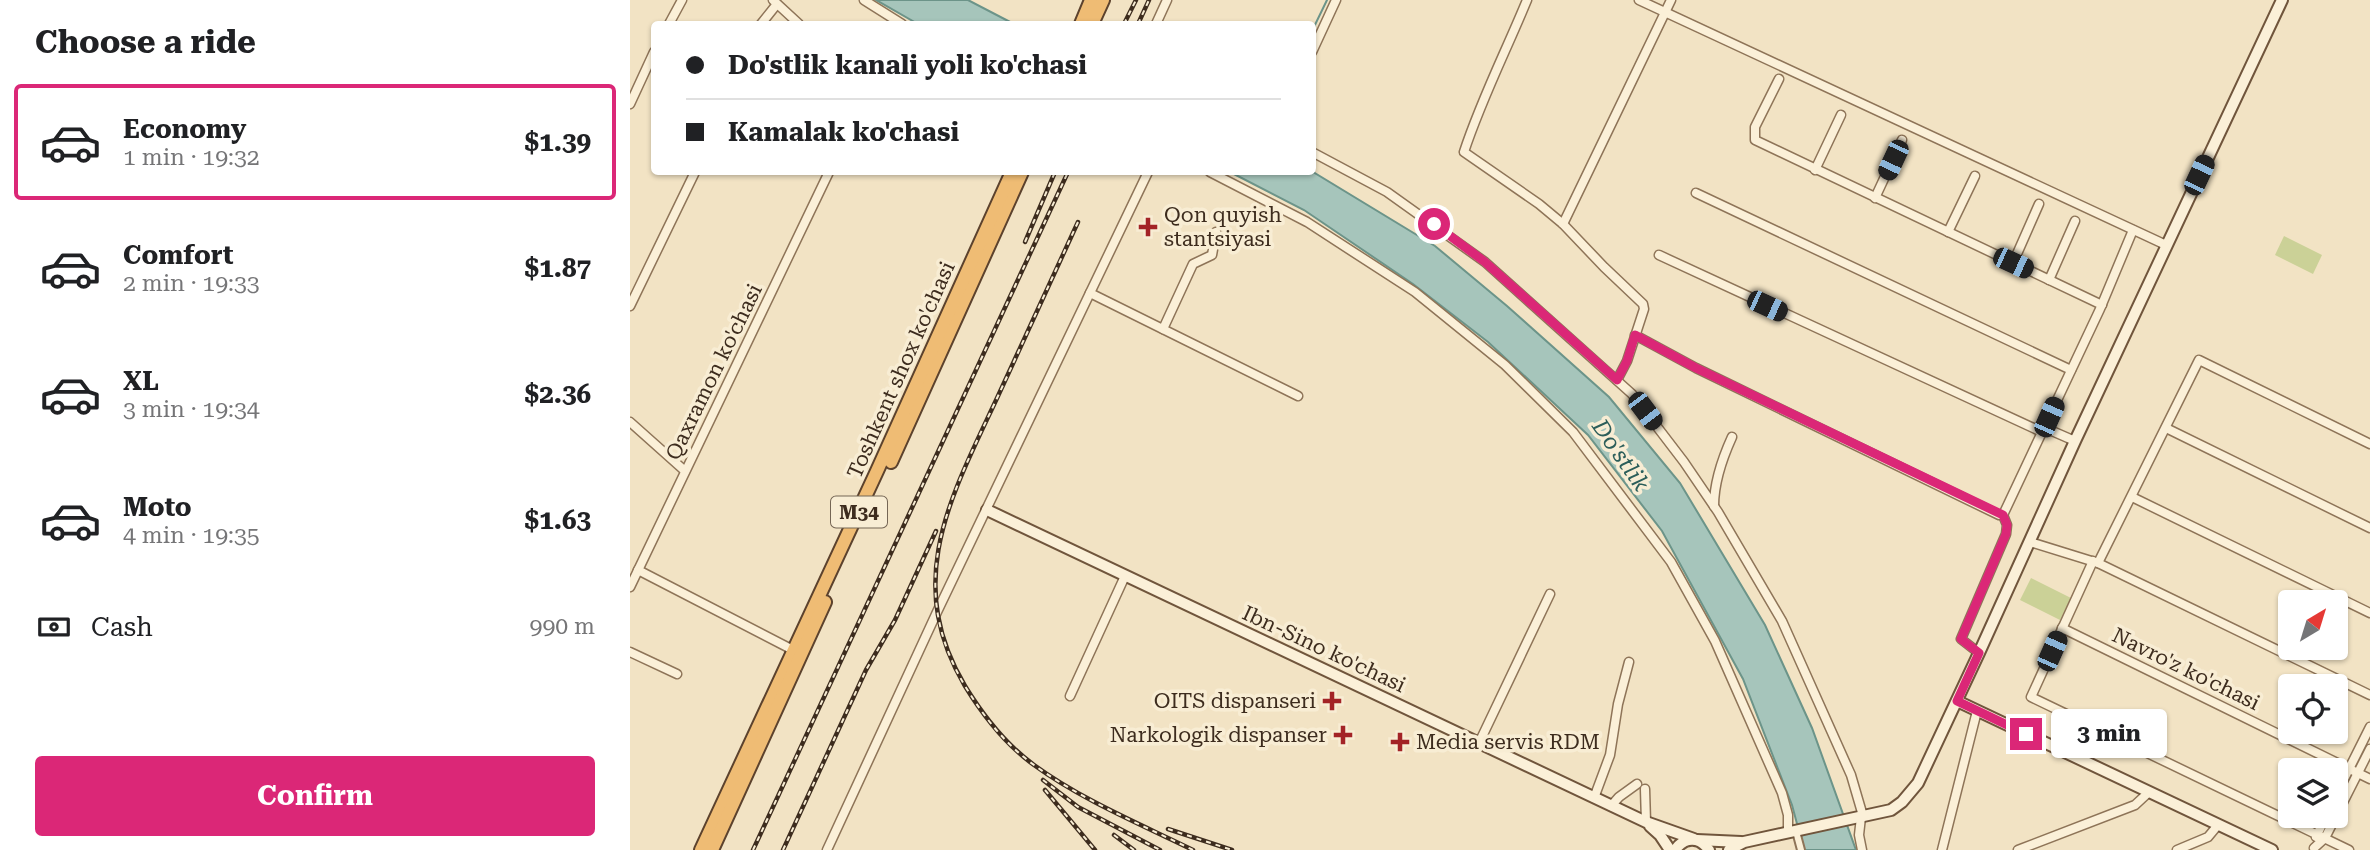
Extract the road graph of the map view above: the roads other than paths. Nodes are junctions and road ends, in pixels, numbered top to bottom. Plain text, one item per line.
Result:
1 (682, 0) edge
2 (864, 0) edge
3 (1091, 0) edge
4 (1103, 0) edge
5 (1167, 0) edge
6 (1336, 0) edge
7 (1527, 0) edge
8 (1639, 0) edge
9 (1671, 0) edge
10 (2282, 0) edge
11 (775, 2) edge
12 (1664, 12) junction
13 (670, 21) edge
14 (763, 21) edge
15 (796, 21) edge
16 (897, 21) edge
17 (1081, 21) edge
18 (1093, 21) edge
19 (1157, 21) edge
20 (1316, 43) edge
21 (651, 58) edge
22 (1779, 79) dead end
23 (630, 104) edge
24 (1841, 114) dead end
25 (1902, 141) dead end
26 (1316, 154) edge
27 (1815, 170) junction
28 (694, 175) edge
29 (828, 175) edge
30 (1011, 175) edge
31 (1021, 175) edge
32 (1147, 175) edge
33 (1216, 175) edge
34 (1975, 176) dead end
35 (1696, 193) dead end
36 (1875, 198) junction
37 (2039, 204) dead end
38 (2075, 221) dead end
39 (1563, 224) junction
40 (2133, 230) junction
41 (1216, 232) dead end
42 (1948, 232) junction
43 (2166, 245) junction
44 (1658, 255) dead end
45 (2013, 263) junction
46 (2049, 280) junction
47 (1090, 293) junction
48 (2102, 305) junction
49 (630, 306) edge
50 (1163, 329) junction
51 (1635, 335) junction
52 (2071, 370) junction
53 (1617, 380) junction
54 (1298, 396) dead end
55 (630, 422) edge
56 (2166, 428) junction
57 (2042, 432) junction
58 (1731, 437) dead end
59 (2075, 441) junction
60 (2370, 444) edge
61 (685, 471) junction
62 (2132, 497) junction
63 (1714, 506) junction
64 (987, 510) junction
65 (2003, 515) junction
66 (2370, 528) edge
67 (2030, 542) junction
68 (843, 554) junction
69 (2095, 562) junction
70 (638, 570) junction
71 (1125, 576) junction
72 (630, 587) edge
73 (1550, 594) dead end
74 (2370, 613) edge
75 (2062, 628) junction
76 (793, 650) junction
77 (630, 652) edge
78 (1979, 653) junction
79 (1629, 662) dead end
80 (677, 674) dead end
81 (2370, 695) edge
82 (1070, 696) dead end
83 (1957, 701) junction
84 (1977, 711) junction
85 (2370, 727) edge
86 (1479, 743) junction
87 (2370, 749) edge
88 (2354, 771) junction
89 (2348, 779) edge
90 (2370, 779) edge
91 (1637, 784) dead end
92 (1645, 789) dead end
93 (2148, 792) junction
94 (1594, 798) junction
95 (1611, 806) junction
96 (1859, 817) junction
97 (1646, 822) junction
98 (2218, 825) junction
99 (2323, 828) edge
100 (1792, 833) junction
101 (2321, 836) junction
102 (1696, 840) junction
103 (1744, 842) junction
104 (2314, 849) edge
105 (701, 850) edge
106 (712, 850) edge
107 (827, 850) edge
108 (1670, 850) edge
109 (1675, 850) edge
110 (1709, 850) edge
111 (1729, 850) edge
112 (1801, 850) edge
113 (1862, 850) edge
114 (1942, 850) edge
115 (2018, 850) edge
116 (2177, 850) edge
117 (2272, 850) edge
118 (2348, 850) edge

1 - 13 street
2 - 16 street
3 - 17 highway
4 - 18 highway
5 - 19 street
6 - 20 street
7 - 39 street
8 - 12 street
9 - 12 street
10 - 43 main road
11 - 14 street
11 - 15 street
12 - 39 street
12 - 40 street
21 - 23 street
22 - 27 street
24 - 27 street
25 - 36 street
26 - 53 street
27 - 36 street
28 - 49 street
29 - 61 street, Qaxramon ko'chasi
30 - 68 highway, Toshkent shox ko'chasi / M34
31 - 68 highway, Toshkent shox ko'chasi / M34
32 - 47 street
33 - 100 street
34 - 42 street
35 - 52 street
36 - 42 street
37 - 45 street
38 - 46 street
39 - 51 street
40 - 43 street
40 - 48 street
41 - 50 street
42 - 45 street
43 - 59 main road
44 - 57 street
45 - 46 street
46 - 48 street
47 - 50 street
47 - 64 street
48 - 52 street
50 - 54 street
51 - 53 street
51 - 65 street
52 - 57 street
53 - 63 street
55 - 61 street
56 - 60 street
56 - 62 street
56 - 66 street
57 - 59 street
57 - 65 street
58 - 63 street
59 - 67 main road
61 - 70 street, Qaxramon ko'chasi
62 - 69 street
62 - 74 street
63 - 96 street
64 - 71 main road, Ibn-Sino ko'chasi
64 - 107 street
65 - 78 street
67 - 69 street
67 - 78 main road
68 - 76 highway, Toshkent shox ko'chasi / M34
68 - 106 highway, Toshkent shox ko'chasi / M34
69 - 75 street
69 - 81 street
70 - 72 street, Qaxramon ko'chasi
70 - 76 street
71 - 82 street
71 - 86 main road, Ibn-Sino ko'chasi
73 - 86 street
75 - 88 street, Navro'z ko'chasi
75 - 101 street
76 - 105 highway, Toshkent shox ko'chasi / M34
77 - 80 street
78 - 83 main road
79 - 94 street
83 - 84 main road
83 - 96 main road
84 - 93 main road
84 - 114 street
85 - 88 street
86 - 94 main road, Ibn-Sino ko'chasi
87 - 88 street
88 - 89 street
88 - 90 street, Navro'z ko'chasi
88 - 101 street
91 - 95 street
92 - 97 street
93 - 98 main road
93 - 115 street
94 - 95 main road, Ibn-Sino ko'chasi
95 - 97 main road, Ibn-Sino ko'chasi
96 - 100 main road
96 - 113 street
97 - 102 main road, Ibn-Sino ko'chasi
97 - 108 main road
98 - 116 street
98 - 117 main road
99 - 101 street
100 - 103 main road
100 - 112 street
101 - 104 street
101 - 118 street
102 - 103 main road
102 - 109 main road
102 - 110 main road
103 - 111 main road

